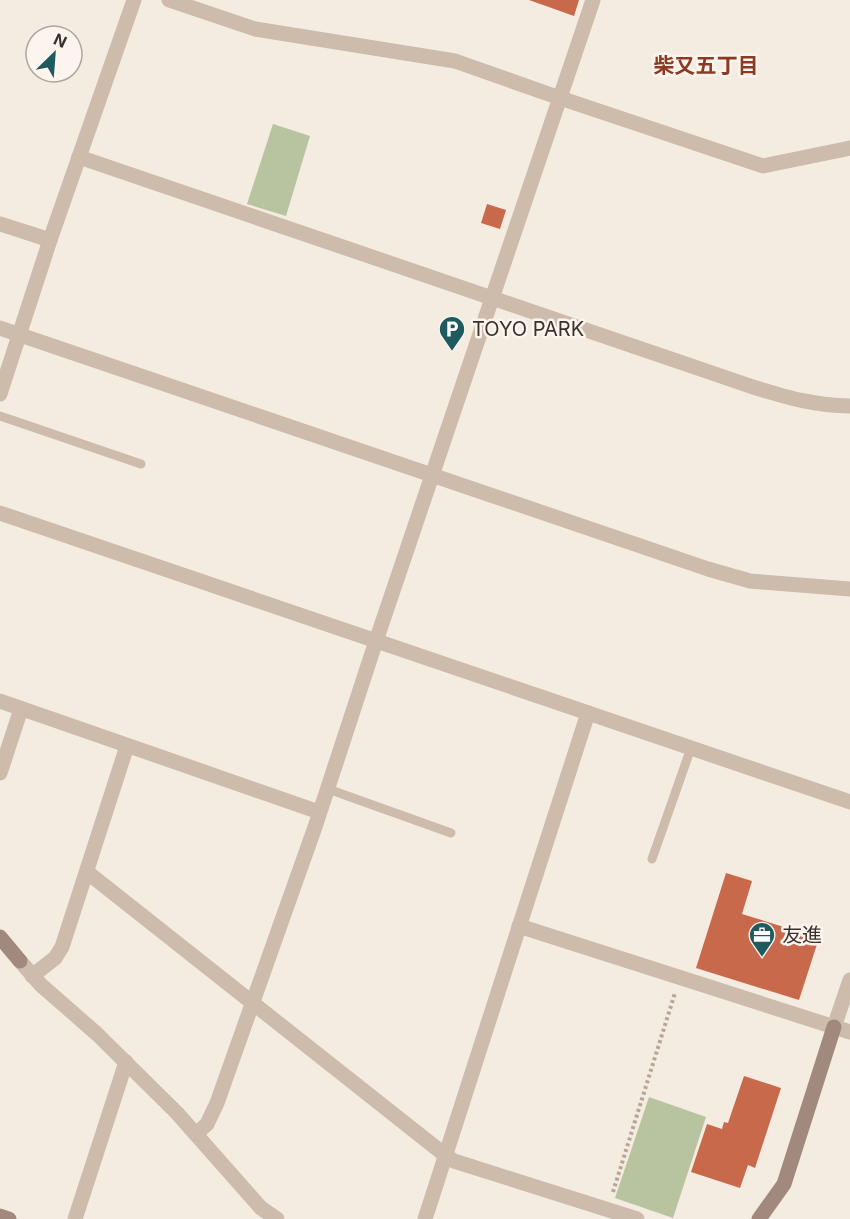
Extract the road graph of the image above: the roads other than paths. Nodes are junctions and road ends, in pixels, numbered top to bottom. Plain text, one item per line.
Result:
1 (134, 0) edge
2 (169, 0) edge
3 (593, 0) edge
4 (560, 98) junction
5 (850, 148) edge
6 (79, 158) junction
7 (0, 224) edge
8 (50, 240) junction
9 (493, 298) junction
10 (0, 328) edge
11 (19, 334) junction
12 (0, 394) edge
13 (850, 406) edge
14 (0, 416) edge
15 (141, 464) dead end
16 (433, 475) junction
17 (0, 513) edge
18 (850, 589) edge
19 (376, 641) junction
20 (0, 701) edge
21 (21, 709) junction
22 (588, 713) junction
23 (127, 746) junction
24 (691, 748) junction
25 (0, 772) edge
26 (328, 789) junction
27 (850, 802) edge
28 (320, 812) junction
29 (451, 833) dead end
30 (652, 859) dead end
31 (87, 872) junction
32 (519, 926) junction
33 (0, 937) edge
34 (32, 976) junction
35 (850, 980) edge
36 (252, 1004) junction
37 (834, 1028) junction
38 (850, 1032) edge
39 (126, 1062) junction
40 (196, 1134) junction
41 (445, 1155) junction
42 (0, 1216) edge
43 (9, 1219) edge
44 (75, 1219) edge
45 (277, 1219) edge
46 (425, 1219) edge
47 (638, 1219) edge
48 (759, 1219) edge

1 - 6 street
2 - 4 street
3 - 4 street
4 - 5 street
4 - 9 street
6 - 8 street
6 - 9 street
7 - 8 street
8 - 11 street
9 - 13 street
9 - 16 street
10 - 11 street
11 - 12 street
11 - 16 street
14 - 15 lane
16 - 18 street
16 - 19 street
17 - 19 street
19 - 22 street
19 - 26 street
20 - 21 street
21 - 23 street
21 - 25 street
22 - 24 street
22 - 32 street
23 - 28 street
23 - 31 street
24 - 27 street
24 - 30 lane
26 - 28 street
26 - 29 lane
28 - 36 street
31 - 34 street
31 - 36 street
32 - 37 street
32 - 41 street
33 - 34 street
34 - 39 street
35 - 37 street
36 - 40 street
36 - 41 street
37 - 38 street
37 - 48 street
39 - 40 street
39 - 44 street
40 - 45 street
41 - 46 street
41 - 47 street
42 - 43 street

